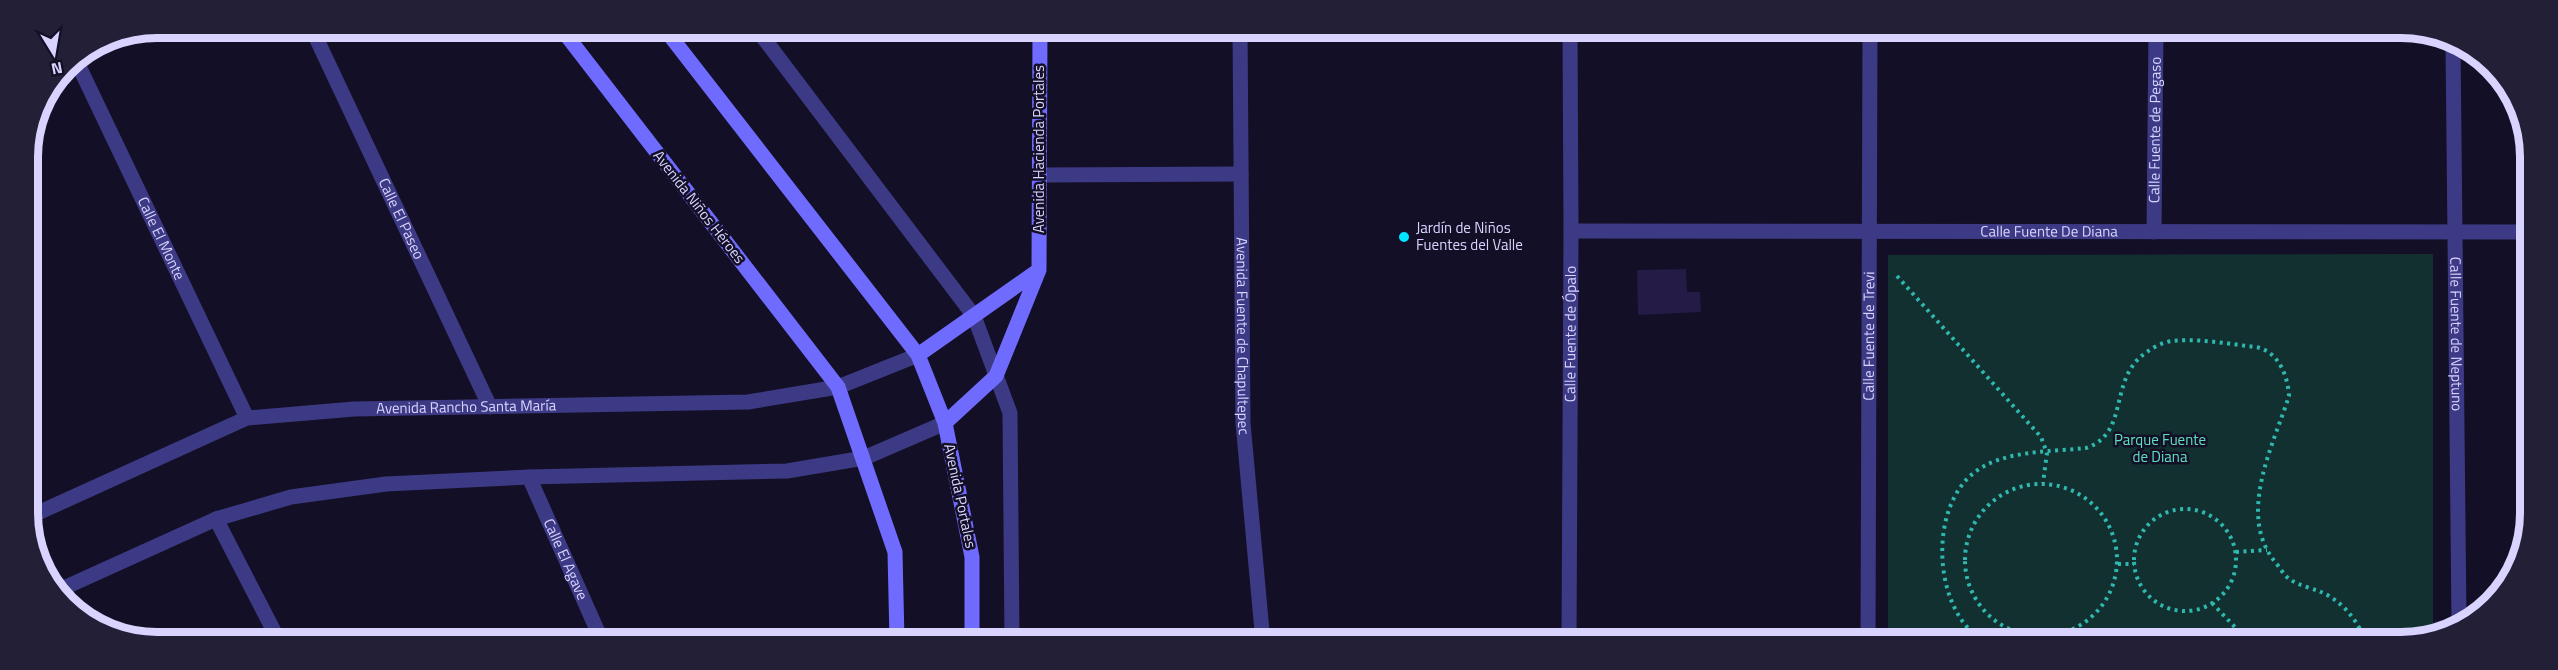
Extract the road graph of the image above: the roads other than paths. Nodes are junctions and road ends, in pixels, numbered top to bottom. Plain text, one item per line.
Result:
1 (316, 38) edge
2 (568, 38) edge
3 (672, 38) edge
4 (764, 38) edge
5 (1040, 38) edge
6 (1240, 38) edge
7 (1570, 38) edge
8 (1870, 38) edge
9 (2157, 38) edge
10 (2453, 50) edge
11 (84, 77) edge
12 (1241, 174) junction
13 (1040, 175) junction
14 (1572, 231) junction
15 (2154, 232) junction
16 (2455, 232) junction
17 (2520, 232) edge
18 (1869, 237) junction
19 (1039, 270) junction
20 (974, 316) junction
21 (918, 355) junction
22 (996, 376) junction
23 (838, 387) junction
24 (490, 407) junction
25 (246, 417) junction
26 (945, 423) junction
27 (864, 458) junction
28 (529, 477) junction
29 (38, 508) edge
30 (216, 519) junction
31 (64, 588) edge
32 (2459, 618) edge
33 (1569, 632) edge
34 (1868, 632) edge
35 (275, 633) edge
36 (598, 633) edge
37 (897, 633) edge
38 (972, 633) edge
39 (1012, 633) edge
40 (1262, 633) edge

1 - 24 street, Calle El Paseo
2 - 23 main road, Avenida Niños Héroes
3 - 21 main road
4 - 20 street
5 - 13 main road, Avenida Hacienda Portales
6 - 12 street, Avenida Fuente de Chapultepec
7 - 14 street, Calle Fuente de Ópalo
8 - 18 street, Calle Fuente de Trevi
9 - 15 street, Calle Fuente de Pegaso
10 - 16 street, Calle Fuente de Neptuno
11 - 25 street, Calle El Monte
12 - 13 street
12 - 40 street, Avenida Fuente de Chapultepec
13 - 19 main road, Avenida Hacienda Portales
14 - 18 street, Calle Fuente De Diana
14 - 33 street, Calle Fuente de Ópalo
15 - 16 street, Calle Fuente De Diana
15 - 18 street, Calle Fuente De Diana
16 - 17 street, Calle Fuente De Diana
16 - 32 street, Calle Fuente de Neptuno
18 - 34 street, Calle Fuente de Trevi
19 - 20 main road
19 - 22 main road, Avenida Hacienda Portales
20 - 21 main road
20 - 22 street
21 - 23 street, Avenida Rancho Santa María
21 - 26 main road, Avenida Portales
22 - 26 main road, Avenida Hacienda Portales
22 - 39 street
23 - 24 street, Avenida Rancho Santa María
23 - 27 main road
24 - 25 street, Avenida Rancho Santa María
25 - 29 street, Avenida Rancho Santa María
26 - 27 street
26 - 38 main road, Avenida Portales
27 - 28 street
27 - 37 main road
28 - 30 street
28 - 36 street, Calle El Agave
30 - 31 street
30 - 35 street

